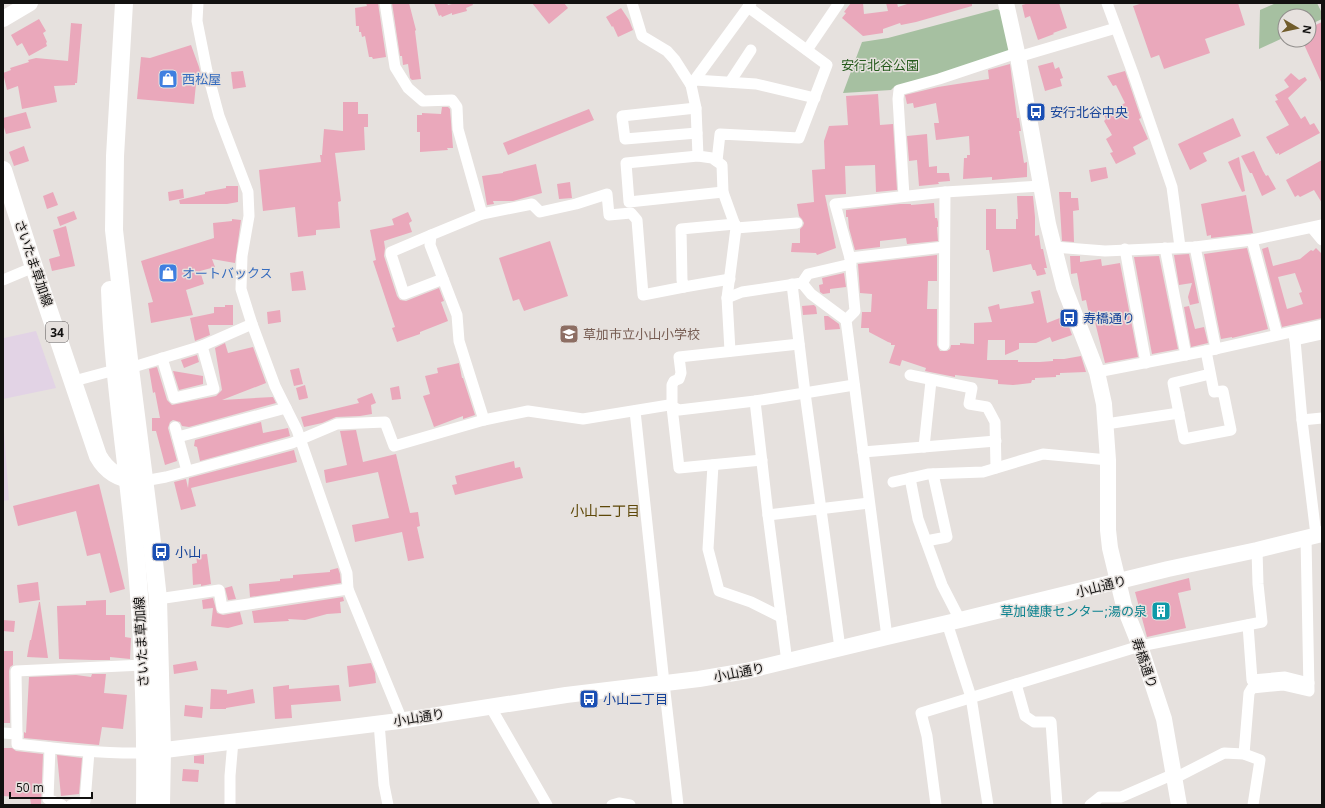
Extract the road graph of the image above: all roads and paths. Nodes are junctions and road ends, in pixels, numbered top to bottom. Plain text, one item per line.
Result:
1 (30, 3) edge
2 (124, 3) edge
3 (198, 3) edge
4 (385, 3) edge
5 (632, 3) edge
6 (840, 3) edge
7 (1107, 3) edge
8 (1009, 4) edge
9 (750, 5) edge
10 (3, 19) edge
11 (1116, 28) junction
12 (751, 50) dead end
13 (807, 50) junction
14 (1017, 55) junction
15 (730, 82) junction
16 (693, 83) junction
17 (815, 98) junction
18 (696, 108) junction
19 (697, 133) junction
20 (698, 156) junction
21 (717, 162) junction
22 (3, 170) edge
23 (1041, 186) junction
24 (723, 192) junction
25 (945, 192) junction
26 (904, 196) junction
27 (629, 202) junction
28 (482, 214) junction
29 (635, 218) junction
30 (797, 223) dead end
31 (736, 226) junction
32 (1317, 226) edge
33 (432, 234) junction
34 (1252, 240) junction
35 (1322, 240) edge
36 (1195, 246) junction
37 (944, 247) junction
38 (1054, 247) junction
39 (1180, 247) junction
40 (1165, 248) junction
41 (1125, 249) junction
42 (850, 261) junction
43 (34, 267) junction
44 (730, 279) junction
45 (3, 280) edge
46 (444, 280) junction
47 (797, 284) junction
48 (684, 287) junction
49 (727, 298) junction
50 (846, 320) junction
51 (252, 324) junction
52 (1322, 325) edge
53 (1277, 334) junction
54 (1322, 334) edge
55 (799, 344) junction
56 (944, 345) dead end
57 (202, 346) junction
58 (1211, 350) junction
59 (730, 351) junction
60 (1186, 355) junction
61 (162, 358) junction
62 (1146, 363) junction
63 (122, 369) junction
64 (1210, 374) junction
65 (910, 375) dead end
66 (1098, 375) junction
67 (931, 380) junction
68 (74, 381) junction
69 (854, 385) junction
70 (805, 393) junction
71 (755, 401) junction
72 (672, 407) junction
73 (286, 408) junction
74 (635, 411) junction
75 (1179, 413) junction
76 (1322, 418) edge
77 (484, 420) junction
78 (1302, 420) junction
79 (1106, 424) junction
80 (300, 438) junction
81 (996, 441) junction
82 (924, 447) junction
83 (863, 452) junction
84 (762, 460) junction
85 (1108, 460) junction
86 (713, 465) junction
87 (996, 468) junction
88 (187, 471) junction
89 (933, 474) junction
90 (910, 478) junction
91 (136, 480) junction
92 (893, 482) dead end
93 (869, 503) junction
94 (820, 508) junction
95 (768, 515) junction
96 (1315, 536) edge
97 (926, 541) junction
98 (1257, 550) junction
99 (1118, 581) junction
100 (348, 589) junction
101 (158, 600) junction
102 (781, 617) junction
103 (954, 622) junction
104 (1248, 625) junction
105 (887, 637) junction
106 (1140, 646) junction
107 (840, 648) junction
108 (787, 662) junction
109 (143, 665) junction
110 (664, 683) junction
111 (1309, 683) junction
112 (1016, 684) junction
113 (971, 697) junction
114 (490, 706) junction
115 (399, 721) junction
116 (379, 723) junction
117 (3, 734) edge
118 (16, 734) junction
119 (233, 741) junction
120 (50, 748) junction
121 (154, 751) junction
122 (89, 752) junction
123 (1244, 754) junction
124 (1175, 776) junction
125 (62, 805) edge
126 (71, 805) edge
127 (145, 805) edge
128 (161, 805) edge
129 (230, 805) edge
130 (388, 805) edge
131 (547, 805) edge
132 (612, 805) edge
133 (630, 805) edge
134 (678, 805) edge
135 (936, 805) edge
136 (988, 805) edge
137 (1057, 805) edge
138 (1090, 805) edge
139 (1179, 805) edge
140 (1253, 805) edge

1 - 10 street
2 - 63 main road, さいたま草加線
3 - 51 street
4 - 28 street
5 - 16 street
6 - 13 street
7 - 11 street
8 - 14 street, 寿橋通り
9 - 13 street
9 - 16 street
11 - 14 street
11 - 39 street
12 - 15 street
13 - 17 street
14 - 23 street, 寿橋通り
14 - 26 street
15 - 16 street
15 - 17 street
16 - 18 street
17 - 21 street
18 - 19 street
18 - 19 street
19 - 20 street
20 - 21 street
20 - 27 street
21 - 24 street
22 - 43 main road, さいたま草加線 / 34
23 - 25 street
23 - 38 street, 寿橋通り
24 - 27 street
24 - 31 street
25 - 26 street
25 - 37 street
26 - 42 street
27 - 29 street
28 - 29 street
28 - 33 street
29 - 48 street
30 - 31 street
31 - 44 street
31 - 48 street
32 - 34 street
32 - 35 street
33 - 46 street
33 - 46 street
34 - 36 street
34 - 53 street
36 - 39 street
36 - 58 street
37 - 42 street
37 - 56 street
38 - 41 street
38 - 66 street, 寿橋通り
39 - 40 street
40 - 41 street
40 - 60 street
41 - 62 street
42 - 47 street
42 - 50 street
43 - 45 street
43 - 68 main road, さいたま草加線 / 34
44 - 48 street
44 - 49 street
46 - 77 street
47 - 49 street
47 - 50 street
47 - 55 street
49 - 59 street
50 - 69 street
51 - 57 street
51 - 73 street
52 - 53 street
53 - 58 street
54 - 78 street
55 - 59 street
55 - 70 street
57 - 61 street
57 - 61 street
58 - 60 street
58 - 64 street
59 - 72 street
60 - 62 street
61 - 63 street
62 - 66 street
63 - 68 street
63 - 91 main road, さいたま草加線
64 - 75 street
64 - 75 street
65 - 67 street
66 - 79 street, 寿橋通り
67 - 81 street
67 - 82 street
68 - 91 main road, さいたま草加線 / 34
69 - 70 street
69 - 83 street
70 - 71 street
70 - 94 street
71 - 72 street
71 - 84 street
72 - 74 street
72 - 86 street
73 - 80 street
73 - 88 street
74 - 77 street
74 - 110 street
75 - 79 street
76 - 78 street
77 - 80 street
78 - 96 street
79 - 85 street, 寿橋通り
80 - 88 street
80 - 100 street
81 - 82 street
81 - 87 street
82 - 83 street
83 - 93 street
84 - 86 street
84 - 95 street
85 - 87 street
85 - 99 street, 寿橋通り
86 - 102 street
87 - 89 street
88 - 91 street
89 - 90 street
89 - 97 street
90 - 92 street
90 - 97 street
91 - 101 main road, さいたま草加線
91 - 109 main road, さいたま草加線
93 - 94 street
93 - 105 street
94 - 95 street
94 - 107 street
95 - 102 street
96 - 98 street, 小山通り
96 - 111 street
97 - 103 street
98 - 99 street, 小山通り
98 - 104 street
99 - 103 street, 小山通り
99 - 106 street, 寿橋通り
100 - 101 street
100 - 115 street
101 - 121 main road, さいたま草加線
102 - 108 street
103 - 105 street, 小山通り
103 - 113 street
104 - 106 street
104 - 111 street
105 - 107 street, 小山通り
106 - 112 street
106 - 124 street, 寿橋通り
107 - 108 street, 小山通り
108 - 110 street, 小山通り
109 - 118 street
109 - 121 main road, さいたま草加線
110 - 114 street, 小山通り
110 - 134 street
111 - 123 street
112 - 113 street
112 - 137 street
113 - 135 street
113 - 136 street
114 - 115 street, 小山通り
114 - 131 street
115 - 116 street, 小山通り
116 - 119 street, 小山通り
116 - 130 street
117 - 118 street
118 - 120 street
119 - 121 street, 小山通り
119 - 129 street
120 - 122 street
120 - 125 street
121 - 122 street
121 - 127 main road, さいたま草加線
121 - 128 main road, さいたま草加線
122 - 126 street
123 - 124 street
123 - 140 street
124 - 138 street
124 - 139 street, 寿橋通り
132 - 133 street

